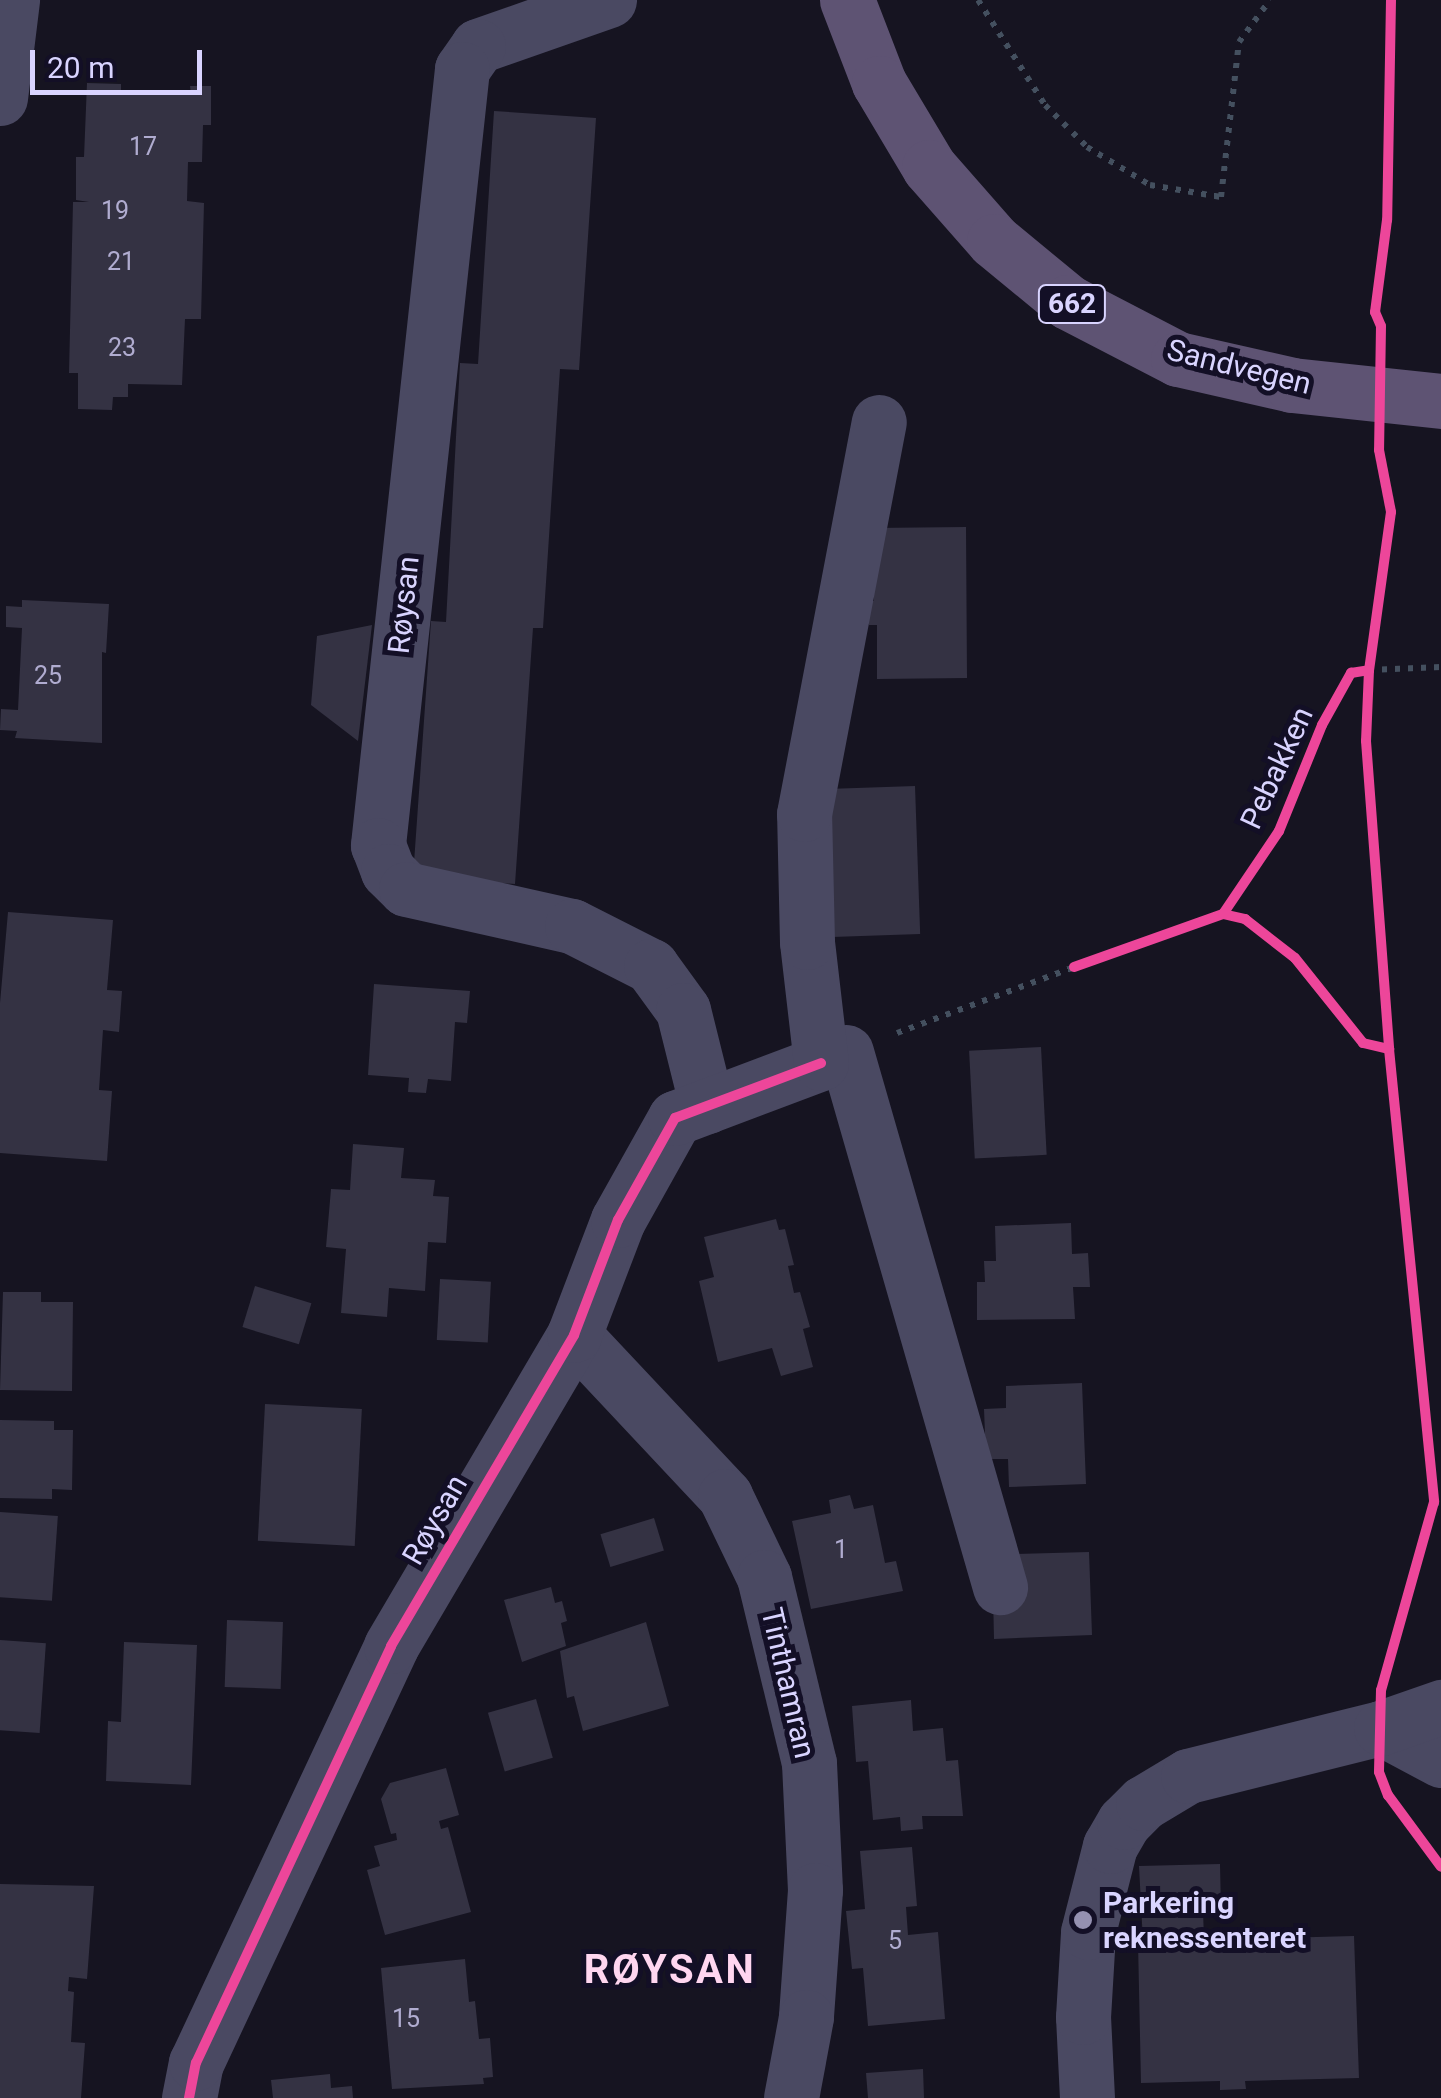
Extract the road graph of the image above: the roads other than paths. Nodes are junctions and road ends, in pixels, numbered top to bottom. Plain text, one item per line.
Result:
1 (12, 0) edge
2 (610, 0) edge
3 (846, 0) edge
4 (0, 98) edge
5 (1441, 401) edge
6 (879, 422) dead end
7 (834, 1057) junction
8 (707, 1106) junction
9 (574, 1336) junction
10 (1000, 1586) dead end
11 (1441, 1707) edge
12 (1381, 1728) junction
13 (1441, 1760) edge
14 (189, 2098) edge
15 (791, 2098) edge
16 (1087, 2098) edge

1 - 4 street
2 - 8 street, Røysan
3 - 5 main road, Sandvegen / 662
6 - 7 street
7 - 8 street, Røysan
7 - 10 street
8 - 9 street, Røysan
9 - 14 street, Røysan
9 - 15 street, Tinthamran
11 - 12 street
12 - 13 street
12 - 16 street

